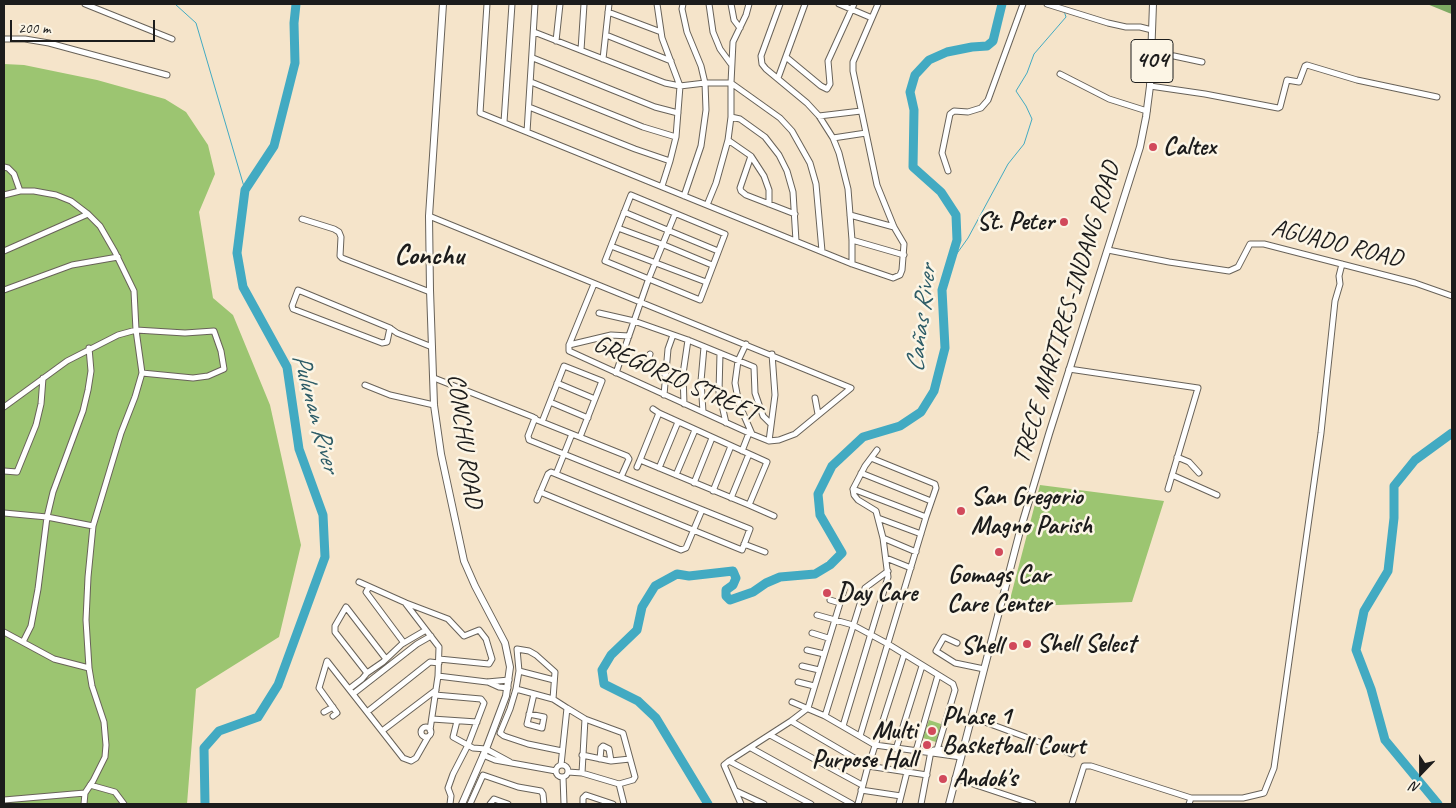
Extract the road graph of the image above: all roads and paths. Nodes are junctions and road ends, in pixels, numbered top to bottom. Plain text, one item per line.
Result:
1 (85, 4) edge
2 (443, 4) edge
3 (487, 4) edge
4 (512, 4) edge
5 (535, 4) edge
6 (560, 4) edge
7 (584, 4) edge
8 (609, 4) edge
9 (656, 4) edge
10 (683, 4) edge
11 (709, 4) edge
12 (731, 4) edge
13 (749, 4) edge
14 (780, 4) edge
15 (805, 4) edge
16 (839, 4) edge
17 (878, 4) edge
18 (1023, 4) edge
19 (1047, 4) edge
20 (1153, 4) edge
21 (853, 6) edge
22 (608, 12) junction
23 (872, 18) junction
24 (740, 28) junction
25 (1152, 30) junction
26 (534, 32) junction
27 (661, 32) junction
28 (606, 35) junction
29 (4, 39) edge
30 (172, 39) dead end
31 (556, 41) junction
32 (581, 50) junction
33 (1152, 54) junction
34 (786, 57) junction
35 (532, 58) junction
36 (603, 59) junction
37 (671, 61) junction
38 (1202, 62) dead end
39 (732, 65) junction
40 (1060, 74) dead end
41 (167, 75) dead end
42 (778, 78) junction
43 (531, 82) junction
44 (704, 83) junction
45 (730, 83) junction
46 (680, 86) junction
47 (1150, 86) junction
48 (1437, 97) dead end
49 (529, 107) junction
50 (861, 111) junction
51 (1147, 111) junction
52 (678, 113) junction
53 (819, 116) junction
54 (731, 117) junction
55 (504, 122) junction
56 (527, 132) junction
57 (866, 133) junction
58 (676, 137) junction
59 (833, 138) junction
60 (728, 140) junction
61 (751, 156) junction
62 (670, 161) junction
63 (4, 166) edge
64 (948, 170) dead end
65 (662, 186) junction
66 (20, 191) junction
67 (4, 196) edge
68 (684, 196) junction
69 (769, 204) junction
70 (707, 205) junction
71 (624, 212) junction
72 (88, 214) junction
73 (676, 214) junction
74 (795, 214) junction
75 (850, 215) junction
76 (429, 216) junction
77 (302, 220) dead end
78 (894, 227) junction
79 (618, 228) junction
80 (668, 230) junction
81 (852, 240) junction
82 (796, 241) junction
83 (664, 244) junction
84 (611, 246) junction
85 (4, 250) edge
86 (1108, 250) junction
87 (718, 251) junction
88 (822, 252) junction
89 (904, 255) junction
90 (118, 257) junction
91 (656, 262) junction
92 (852, 264) junction
93 (1342, 264) junction
94 (712, 265) junction
95 (649, 278) junction
96 (706, 282) junction
97 (594, 284) junction
98 (4, 290) edge
99 (430, 292) junction
100 (1452, 296) edge
101 (641, 302) junction
102 (599, 313) dead end
103 (634, 320) junction
104 (390, 328) junction
105 (136, 330) junction
106 (673, 335) junction
107 (629, 336) junction
108 (688, 340) junction
109 (746, 344) junction
110 (432, 347) junction
111 (704, 347) junction
112 (89, 348) junction
113 (569, 348) junction
114 (720, 353) junction
115 (650, 354) dead end
116 (772, 354) junction
117 (621, 356) junction
118 (738, 361) junction
119 (646, 367) junction
120 (1069, 369) junction
121 (142, 373) junction
122 (616, 374) junction
123 (665, 374) junction
124 (43, 378) junction
125 (434, 378) junction
126 (557, 383) junction
127 (365, 385) dead end
128 (664, 395) junction
129 (815, 398) dead end
130 (595, 399) junction
131 (550, 402) junction
132 (684, 404) junction
133 (434, 405) junction
134 (4, 407) edge
135 (653, 409) dead end
136 (703, 412) junction
137 (659, 413) junction
138 (818, 414) junction
139 (535, 418) junction
140 (588, 418) junction
141 (542, 422) junction
142 (678, 422) junction
143 (726, 424) junction
144 (771, 424) junction
145 (695, 430) junction
146 (572, 434) junction
147 (751, 434) junction
148 (580, 437) junction
149 (712, 438) junction
150 (769, 441) junction
151 (731, 446) junction
152 (878, 450) dead end
153 (742, 451) junction
154 (564, 454) junction
155 (749, 454) junction
156 (1177, 457) junction
157 (871, 458) junction
158 (640, 460) junction
159 (637, 468) dead end
160 (659, 468) junction
161 (4, 471) edge
162 (861, 473) junction
163 (1199, 473) dead end
164 (556, 474) junction
165 (676, 475) junction
166 (1172, 475) junction
167 (621, 477) junction
168 (694, 483) junction
169 (853, 489) junction
170 (1168, 489) dead end
171 (713, 491) junction
172 (540, 492) junction
173 (1217, 495) dead end
174 (732, 498) junction
175 (537, 500) dead end
176 (931, 502) junction
177 (749, 505) junction
178 (702, 510) junction
179 (4, 513) edge
180 (774, 516) dead end
181 (926, 517) junction
182 (47, 518) junction
183 (878, 518) junction
184 (93, 526) junction
185 (694, 530) junction
186 (921, 534) junction
187 (882, 538) junction
188 (744, 544) junction
189 (765, 552) dead end
190 (916, 552) junction
191 (886, 558) junction
192 (911, 568) junction
193 (888, 571) junction
194 (359, 582) dead end
195 (369, 587) junction
196 (844, 590) dead end
197 (830, 600) dead end
198 (406, 603) junction
199 (840, 603) junction
200 (817, 616) dead end
201 (834, 620) junction
202 (853, 625) junction
203 (426, 630) junction
204 (4, 632) edge
205 (812, 633) dead end
206 (871, 635) junction
207 (430, 636) junction
208 (828, 638) junction
209 (23, 642) junction
210 (404, 643) junction
211 (957, 643) dead end
212 (888, 644) junction
213 (807, 650) dead end
214 (824, 654) junction
215 (904, 655) junction
216 (386, 660) junction
217 (439, 661) junction
218 (802, 666) dead end
219 (922, 666) junction
220 (89, 668) junction
221 (984, 669) junction
222 (819, 670) junction
223 (519, 671) junction
224 (367, 673) junction
225 (938, 675) junction
226 (438, 676) junction
227 (509, 680) junction
228 (554, 680) junction
229 (487, 682) junction
230 (798, 682) dead end
231 (814, 686) junction
232 (508, 688) junction
233 (349, 689) junction
234 (516, 689) junction
235 (436, 692) junction
236 (353, 694) junction
237 (534, 694) junction
238 (553, 699) junction
239 (792, 702) dead end
240 (332, 707) junction
241 (567, 708) junction
242 (808, 708) junction
243 (324, 712) dead end
244 (367, 712) junction
245 (529, 714) dead end
246 (333, 716) dead end
247 (825, 716) junction
248 (971, 718) junction
249 (432, 719) junction
250 (585, 719) junction
251 (457, 721) junction
252 (792, 721) junction
253 (477, 722) junction
254 (843, 726) junction
255 (430, 730) junction
256 (382, 732) junction
257 (770, 735) junction
258 (860, 736) junction
259 (428, 737) junction
260 (468, 745) junction
261 (875, 745) junction
262 (751, 748) junction
263 (896, 749) junction
264 (562, 751) junction
265 (916, 751) junction
266 (932, 751) junction
267 (485, 752) junction
268 (1072, 754) dead end
269 (582, 755) junction
270 (872, 755) dead end
271 (962, 755) junction
272 (600, 759) junction
273 (630, 759) junction
274 (729, 761) junction
275 (611, 762) junction
276 (562, 765) junction
277 (868, 766) junction
278 (556, 771) junction
279 (568, 772) junction
280 (907, 772) junction
281 (582, 773) junction
282 (927, 775) junction
283 (563, 778) junction
284 (956, 778) junction
285 (619, 784) junction
286 (90, 785) junction
287 (862, 788) junction
288 (736, 791) junction
289 (85, 793) junction
290 (901, 796) junction
291 (35, 797) junction
292 (1191, 798) junction
293 (4, 800) edge
294 (34, 804) edge
295 (84, 804) edge
296 (124, 804) edge
297 (450, 804) edge
298 (462, 804) edge
299 (470, 804) edge
300 (490, 804) edge
301 (508, 804) edge
302 (544, 804) edge
303 (564, 804) edge
304 (583, 804) edge
305 (613, 804) edge
306 (624, 804) edge
307 (741, 804) edge
308 (764, 804) edge
309 (811, 804) edge
310 (852, 804) edge
311 (858, 804) edge
312 (899, 804) edge
313 (921, 804) edge
314 (949, 804) edge
315 (1033, 804) edge
316 (1072, 804) edge
317 (1190, 804) edge

1 - 30 street
2 - 76 main road, CONCHU ROAD
3 - 55 street
4 - 55 street
5 - 26 street
6 - 31 street
7 - 32 street
8 - 22 street
9 - 27 street
10 - 44 street
11 - 39 street
12 - 24 street
13 - 24 street
14 - 42 street
15 - 34 street
16 - 21 street
17 - 23 street
18 - 64 street
19 - 25 street
20 - 25 main road, TRECE MARTIRES-INDANG ROAD / 404
21 - 23 street
21 - 34 street
22 - 27 street
22 - 28 street
23 - 50 street
24 - 39 street
25 - 33 main road, TRECE MARTIRES-INDANG ROAD / 404
26 - 31 street
26 - 35 street
27 - 37 street
28 - 36 street
28 - 37 street
29 - 41 street
31 - 32 street
32 - 36 street
33 - 38 street
33 - 47 main road, TRECE MARTIRES-INDANG ROAD / 404
34 - 42 street
35 - 43 street
35 - 52 street
36 - 46 street
37 - 46 street
39 - 45 street
40 - 51 street
42 - 53 street
43 - 49 street
43 - 58 street
44 - 45 street
44 - 46 street
44 - 68 street
45 - 54 street
45 - 88 street
46 - 52 street
47 - 48 street
47 - 51 main road, TRECE MARTIRES-INDANG ROAD / 404
49 - 56 street
49 - 62 street
50 - 53 street
50 - 57 street
51 - 86 main road, TRECE MARTIRES-INDANG ROAD / 404
52 - 58 street
53 - 59 street
54 - 60 street
54 - 74 street
55 - 56 street
56 - 65 street
57 - 59 street
57 - 78 street
58 - 62 street
59 - 75 street
60 - 61 street
60 - 70 street
61 - 69 street
61 - 69 street
62 - 65 street
63 - 66 street
65 - 68 street
66 - 67 street
66 - 72 street
68 - 70 street
69 - 74 street
70 - 82 street
71 - 73 street
71 - 79 street
71 - 80 street
72 - 85 street
72 - 90 street
73 - 80 street
73 - 87 street
74 - 82 street
75 - 78 street
75 - 81 street
76 - 97 street
76 - 99 main road, CONCHU ROAD
77 - 99 street
78 - 89 street
79 - 83 street
79 - 84 street
80 - 83 street
80 - 87 street
81 - 89 street
81 - 92 street
82 - 88 street
83 - 91 street
83 - 94 street
84 - 91 street
84 - 95 street
86 - 93 street, AGUADO ROAD
86 - 120 main road, TRECE MARTIRES-INDANG ROAD / 404
87 - 94 street
88 - 92 street
89 - 92 street
90 - 98 street
90 - 105 street
91 - 95 street
91 - 96 street
93 - 100 street, AGUADO ROAD
93 - 292 street
94 - 96 street
95 - 96 street
95 - 101 street
97 - 101 street
97 - 113 street
99 - 110 main road, CONCHU ROAD
101 - 103 street
101 - 109 street
102 - 103 street
103 - 106 street
103 - 107 street
104 - 104 street
104 - 110 street
105 - 112 street
105 - 121 street
105 - 121 street
106 - 108 street
106 - 123 street
107 - 113 street
107 - 117 street
108 - 111 street
108 - 132 street
109 - 116 street
109 - 118 street
110 - 125 main road, CONCHU ROAD
111 - 114 street
111 - 136 street
112 - 124 street
112 - 182 street
113 - 122 street, GREGORIO STREET
114 - 118 street
114 - 143 street
115 - 119 street
116 - 138 street
116 - 144 street
117 - 119 street
117 - 122 street
118 - 144 street
118 - 147 street
119 - 123 street
120 - 156 street
120 - 221 main road, TRECE MARTIRES-INDANG ROAD / 404
121 - 184 street
122 - 128 street, GREGORIO STREET
123 - 128 street
124 - 134 street
124 - 161 street
125 - 133 main road, CONCHU ROAD
125 - 139 street
126 - 130 street
126 - 130 street
126 - 131 street
127 - 133 street
128 - 132 street, GREGORIO STREET
129 - 138 street
130 - 140 street
131 - 140 street
131 - 141 street
132 - 136 street, GREGORIO STREET
133 - 227 main road, CONCHU ROAD
135 - 137 street
136 - 143 street, GREGORIO STREET
137 - 142 street
137 - 158 street
138 - 150 street
139 - 141 street
139 - 154 street
140 - 148 street
141 - 146 street
142 - 145 street
142 - 160 street
143 - 147 street, GREGORIO STREET
144 - 150 street
145 - 149 street
145 - 165 street
146 - 148 street
146 - 154 street
147 - 150 street, GREGORIO STREET
147 - 153 street
148 - 167 street
149 - 151 street
149 - 168 street
151 - 153 street
151 - 171 street
152 - 157 street
153 - 155 street
154 - 164 street
154 - 167 street
155 - 174 street
155 - 177 street
156 - 163 street
156 - 166 street
157 - 162 street
157 - 176 street
158 - 159 street
158 - 160 street
160 - 165 street
162 - 169 street
162 - 176 street
164 - 172 street
164 - 185 street
165 - 168 street
166 - 170 street
166 - 173 street
167 - 178 street
168 - 171 street
169 - 181 street
169 - 183 street
171 - 174 street
172 - 175 street
172 - 185 street
174 - 177 street
176 - 181 street
177 - 180 street
178 - 185 street
178 - 188 street
179 - 182 street
181 - 186 street
182 - 184 street
182 - 209 street
183 - 186 street
183 - 187 street
184 - 220 street
185 - 188 street
186 - 190 street
187 - 190 street
187 - 191 street
188 - 189 street
190 - 192 street
191 - 192 street
191 - 193 street
192 - 212 street
193 - 202 street
193 - 206 street
194 - 195 street
195 - 198 street
195 - 210 street
196 - 199 street
197 - 199 street
198 - 203 street
198 - 217 street
199 - 201 street
200 - 201 street
201 - 202 street
201 - 208 street
202 - 206 street
202 - 247 street
203 - 207 street
203 - 210 street
204 - 209 street
205 - 208 street
206 - 212 street
206 - 254 street
207 - 217 street
207 - 236 street
208 - 214 street
209 - 220 street
210 - 216 street
211 - 221 street
212 - 215 street
212 - 258 street
213 - 214 street
214 - 222 street
215 - 219 street
215 - 261 street
216 - 224 street
216 - 224 street
217 - 226 street
217 - 244 street
218 - 222 street
219 - 225 street
219 - 263 street
220 - 286 street
221 - 248 main road, TRECE MARTIRES-INDANG ROAD / 404
222 - 231 street
223 - 228 street
223 - 228 street
223 - 234 street
224 - 233 street
225 - 265 street
225 - 266 street
226 - 229 street
226 - 235 street
227 - 229 street
227 - 232 main road, CONCHU ROAD
228 - 238 street
229 - 232 street
230 - 231 street
231 - 242 street
232 - 267 main road, CONCHU ROAD
233 - 236 street
233 - 240 street
234 - 237 street
234 - 264 street
235 - 249 street
235 - 253 street
235 - 256 street
236 - 244 street
237 - 238 street
237 - 245 street
238 - 241 street
239 - 242 street
240 - 243 street
240 - 246 street
241 - 250 street
241 - 264 street
242 - 247 street
242 - 252 street
244 - 256 street
247 - 254 street
248 - 268 street
248 - 271 main road, TRECE MARTIRES-INDANG ROAD / 404
249 - 251 street
249 - 255 street
250 - 269 street
250 - 273 street
251 - 253 street
251 - 260 street
252 - 257 street
252 - 277 street
253 - 260 street
254 - 258 street
255 - 259 street
255 - 259 street
256 - 259 street
257 - 262 street
257 - 287 street
258 - 261 street
260 - 267 street
260 - 297 street
261 - 263 street
261 - 270 street
262 - 274 street
262 - 310 street
263 - 265 street
264 - 276 street
265 - 266 street
266 - 271 street
266 - 282 street
267 - 278 street
267 - 298 main road, CONCHU ROAD
269 - 272 street
269 - 281 street
271 - 284 main road, TRECE MARTIRES-INDANG ROAD / 404
272 - 275 street
272 - 275 street
273 - 275 street
273 - 285 street
274 - 288 street
274 - 309 street
276 - 278 street
276 - 279 street
277 - 280 street
277 - 287 street
278 - 283 street
279 - 281 street
279 - 283 street
280 - 282 street
280 - 290 street
281 - 285 street
282 - 313 street
283 - 303 street
284 - 314 main road, TRECE MARTIRES-INDANG ROAD / 404
284 - 315 street
285 - 306 street
286 - 289 street
286 - 296 street
287 - 290 street
287 - 311 street
288 - 307 street
288 - 308 street
289 - 291 street
289 - 295 street
290 - 312 street
291 - 293 street
291 - 294 street
292 - 316 street
292 - 317 street
299 - 302 street
300 - 301 street
304 - 305 street

